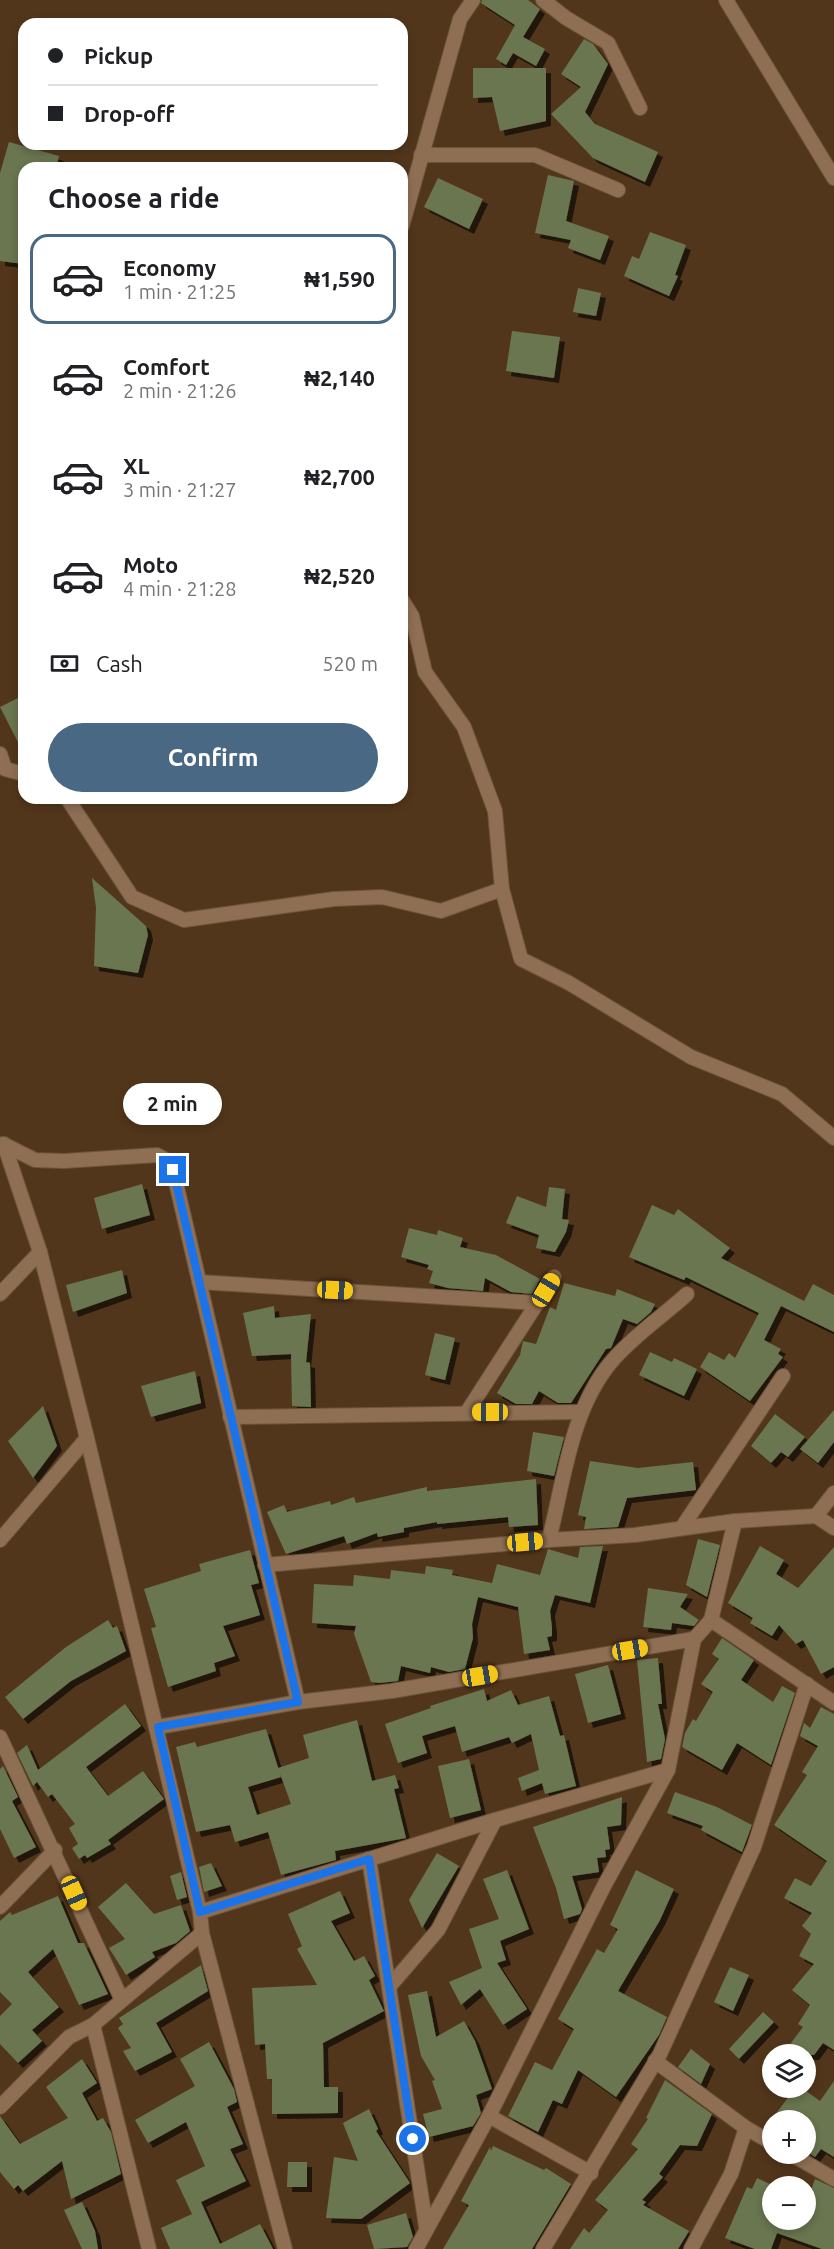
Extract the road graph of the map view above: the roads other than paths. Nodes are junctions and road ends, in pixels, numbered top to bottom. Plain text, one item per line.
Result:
1 (473, 0) edge
2 (543, 0) edge
3 (726, 0) edge
4 (640, 108) dead end
5 (421, 155) junction
6 (834, 178) edge
7 (618, 190) dead end
8 (408, 204) edge
9 (408, 610) edge
10 (0, 754) edge
11 (18, 772) edge
12 (71, 804) edge
13 (502, 889) junction
14 (834, 1138) edge
15 (2, 1143) edge
16 (40, 1251) junction
17 (554, 1276) dead end
18 (199, 1282) junction
19 (0, 1294) edge
20 (687, 1294) dead end
21 (538, 1303) junction
22 (783, 1376) dead end
23 (467, 1412) junction
24 (581, 1412) junction
25 (230, 1417) junction
26 (87, 1438) junction
27 (834, 1493) edge
28 (816, 1516) junction
29 (735, 1521) junction
30 (682, 1526) junction
31 (834, 1528) edge
32 (0, 1540) edge
33 (549, 1540) junction
34 (265, 1565) junction
35 (711, 1620) junction
36 (694, 1639) junction
37 (807, 1684) junction
38 (298, 1702) junction
39 (834, 1703) edge
40 (158, 1727) junction
41 (0, 1737) edge
42 (668, 1770) junction
43 (495, 1820) junction
44 (55, 1850) junction
45 (369, 1859) junction
46 (0, 1907) edge
47 (200, 1912) junction
48 (202, 1933) junction
49 (389, 1987) junction
50 (123, 2000) junction
51 (93, 2025) junction
52 (655, 2061) junction
53 (0, 2107) edge
54 (489, 2116) junction
55 (746, 2128) junction
56 (762, 2137) edge
57 (808, 2164) edge
58 (591, 2173) junction
59 (834, 2179) edge
60 (426, 2226) junction
61 (149, 2249) edge
62 (285, 2249) edge
63 (416, 2249) edge
64 (543, 2249) edge
65 (691, 2249) edge

1 - 5 street
2 - 4 street
3 - 6 street
5 - 7 street
5 - 8 street
9 - 13 street
10 - 11 street
12 - 13 street
13 - 14 street
15 - 16 street
15 - 18 street
16 - 19 street
16 - 26 street
17 - 21 street
18 - 21 street
18 - 25 street
20 - 24 street
21 - 23 street
22 - 30 street
23 - 24 street
23 - 25 street
24 - 33 street
25 - 34 street
26 - 32 street
26 - 40 street
27 - 28 street
28 - 29 street
28 - 31 street
29 - 30 street
29 - 35 street
30 - 33 street
33 - 34 street
34 - 38 street
35 - 36 street
35 - 37 street
36 - 38 street
36 - 42 street
37 - 39 street
37 - 52 street
38 - 40 street
40 - 47 street
41 - 44 street
42 - 43 street
42 - 54 street
43 - 45 street
43 - 49 street
44 - 46 street
44 - 50 street
45 - 47 street
45 - 49 street
47 - 48 street
48 - 50 street
48 - 62 street
49 - 60 street
50 - 51 street
51 - 53 street
51 - 61 street
52 - 55 street
52 - 58 street
54 - 58 street
54 - 60 street
55 - 56 street
55 - 65 street
57 - 59 street
58 - 64 street
60 - 63 street

